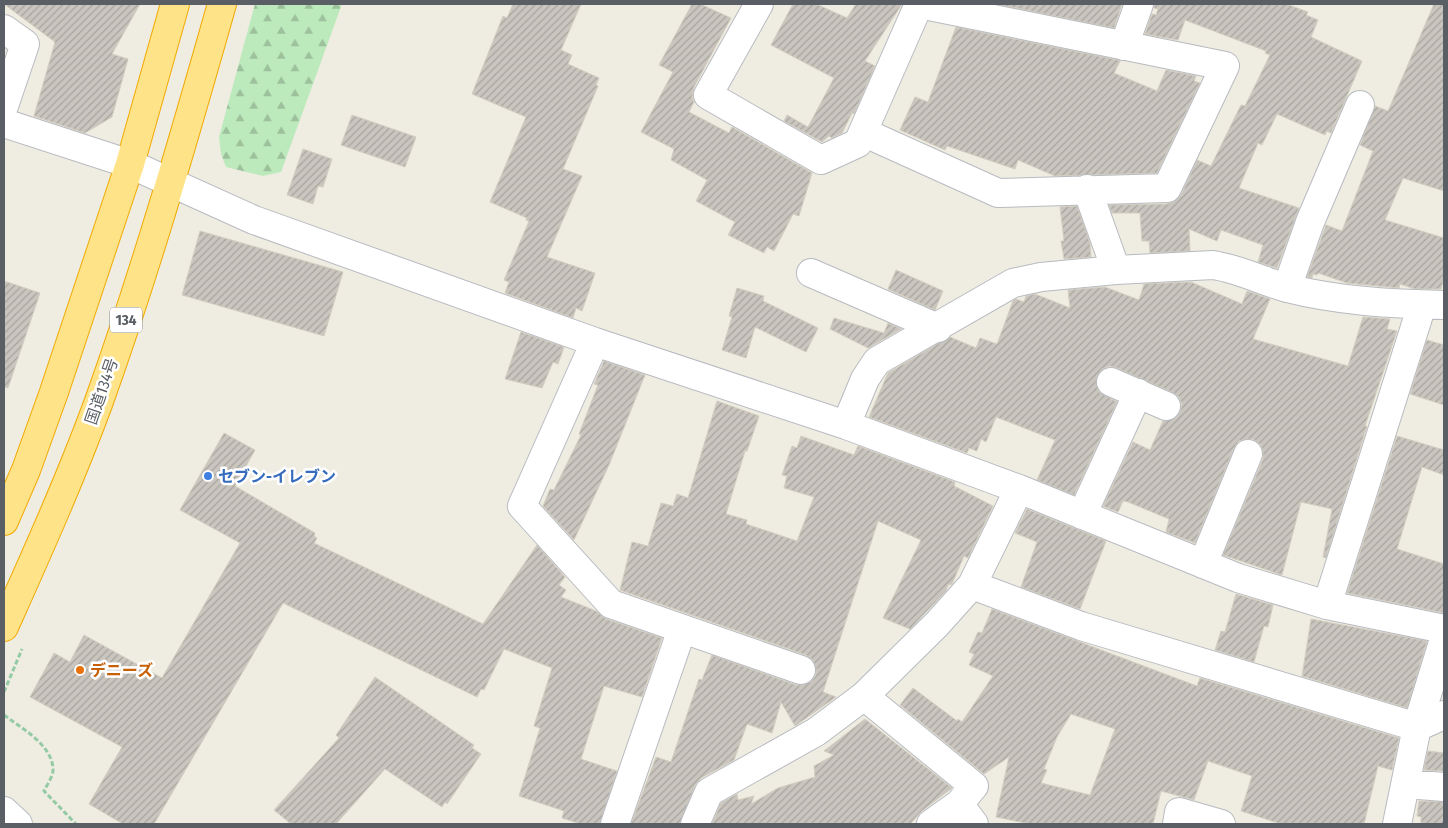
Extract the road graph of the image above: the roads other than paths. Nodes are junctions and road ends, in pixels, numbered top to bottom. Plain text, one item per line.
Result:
1 (175, 4) edge
2 (222, 4) edge
3 (759, 4) edge
4 (919, 4) edge
5 (1139, 4) edge
6 (4, 28) edge
7 (1124, 46) junction
8 (4, 106) edge
9 (1360, 106) dead end
10 (4, 123) edge
11 (863, 132) junction
12 (130, 164) junction
13 (170, 182) junction
14 (1087, 188) junction
15 (1116, 270) junction
16 (811, 272) dead end
17 (1287, 288) junction
18 (1433, 305) edge
19 (938, 328) junction
20 (595, 342) junction
21 (1111, 382) dead end
22 (1138, 393) junction
23 (1166, 406) dead end
24 (846, 425) junction
25 (1248, 454) dead end
26 (1019, 489) junction
27 (1082, 515) junction
28 (4, 521) edge
29 (1202, 564) junction
30 (972, 586) junction
31 (1327, 606) junction
32 (4, 627) edge
33 (682, 629) junction
34 (1444, 629) edge
35 (1444, 639) edge
36 (801, 670) dead end
37 (864, 696) junction
38 (1444, 715) edge
39 (1417, 727) junction
40 (1406, 784) junction
41 (1444, 787) edge
42 (4, 811) edge
43 (967, 814) edge
44 (18, 824) edge
45 (615, 824) edge
46 (695, 824) edge
47 (931, 824) edge
48 (1177, 824) edge
49 (1221, 824) edge
50 (1397, 824) edge

1 - 12 highway
2 - 13 highway, 国道134号 / 134
3 - 11 street
4 - 7 street
4 - 11 street
5 - 7 street
6 - 8 street
7 - 14 street
9 - 17 street
10 - 12 street
11 - 14 street
12 - 13 street
12 - 28 highway
13 - 20 street
13 - 32 highway, 国道134号 / 134
14 - 15 street
15 - 17 street
15 - 19 street
16 - 19 street
17 - 18 street
18 - 31 street
19 - 24 street
20 - 24 street
20 - 33 street
21 - 22 street
22 - 23 street
22 - 27 street
24 - 26 street
25 - 29 street
26 - 27 street
26 - 30 street
27 - 29 street
29 - 31 street
30 - 37 street
30 - 39 street
31 - 34 street
33 - 36 street
33 - 45 street
35 - 39 street
37 - 43 street
37 - 46 street
38 - 39 street
39 - 40 street
40 - 41 street
40 - 50 street
42 - 44 street
43 - 47 street
48 - 49 street

